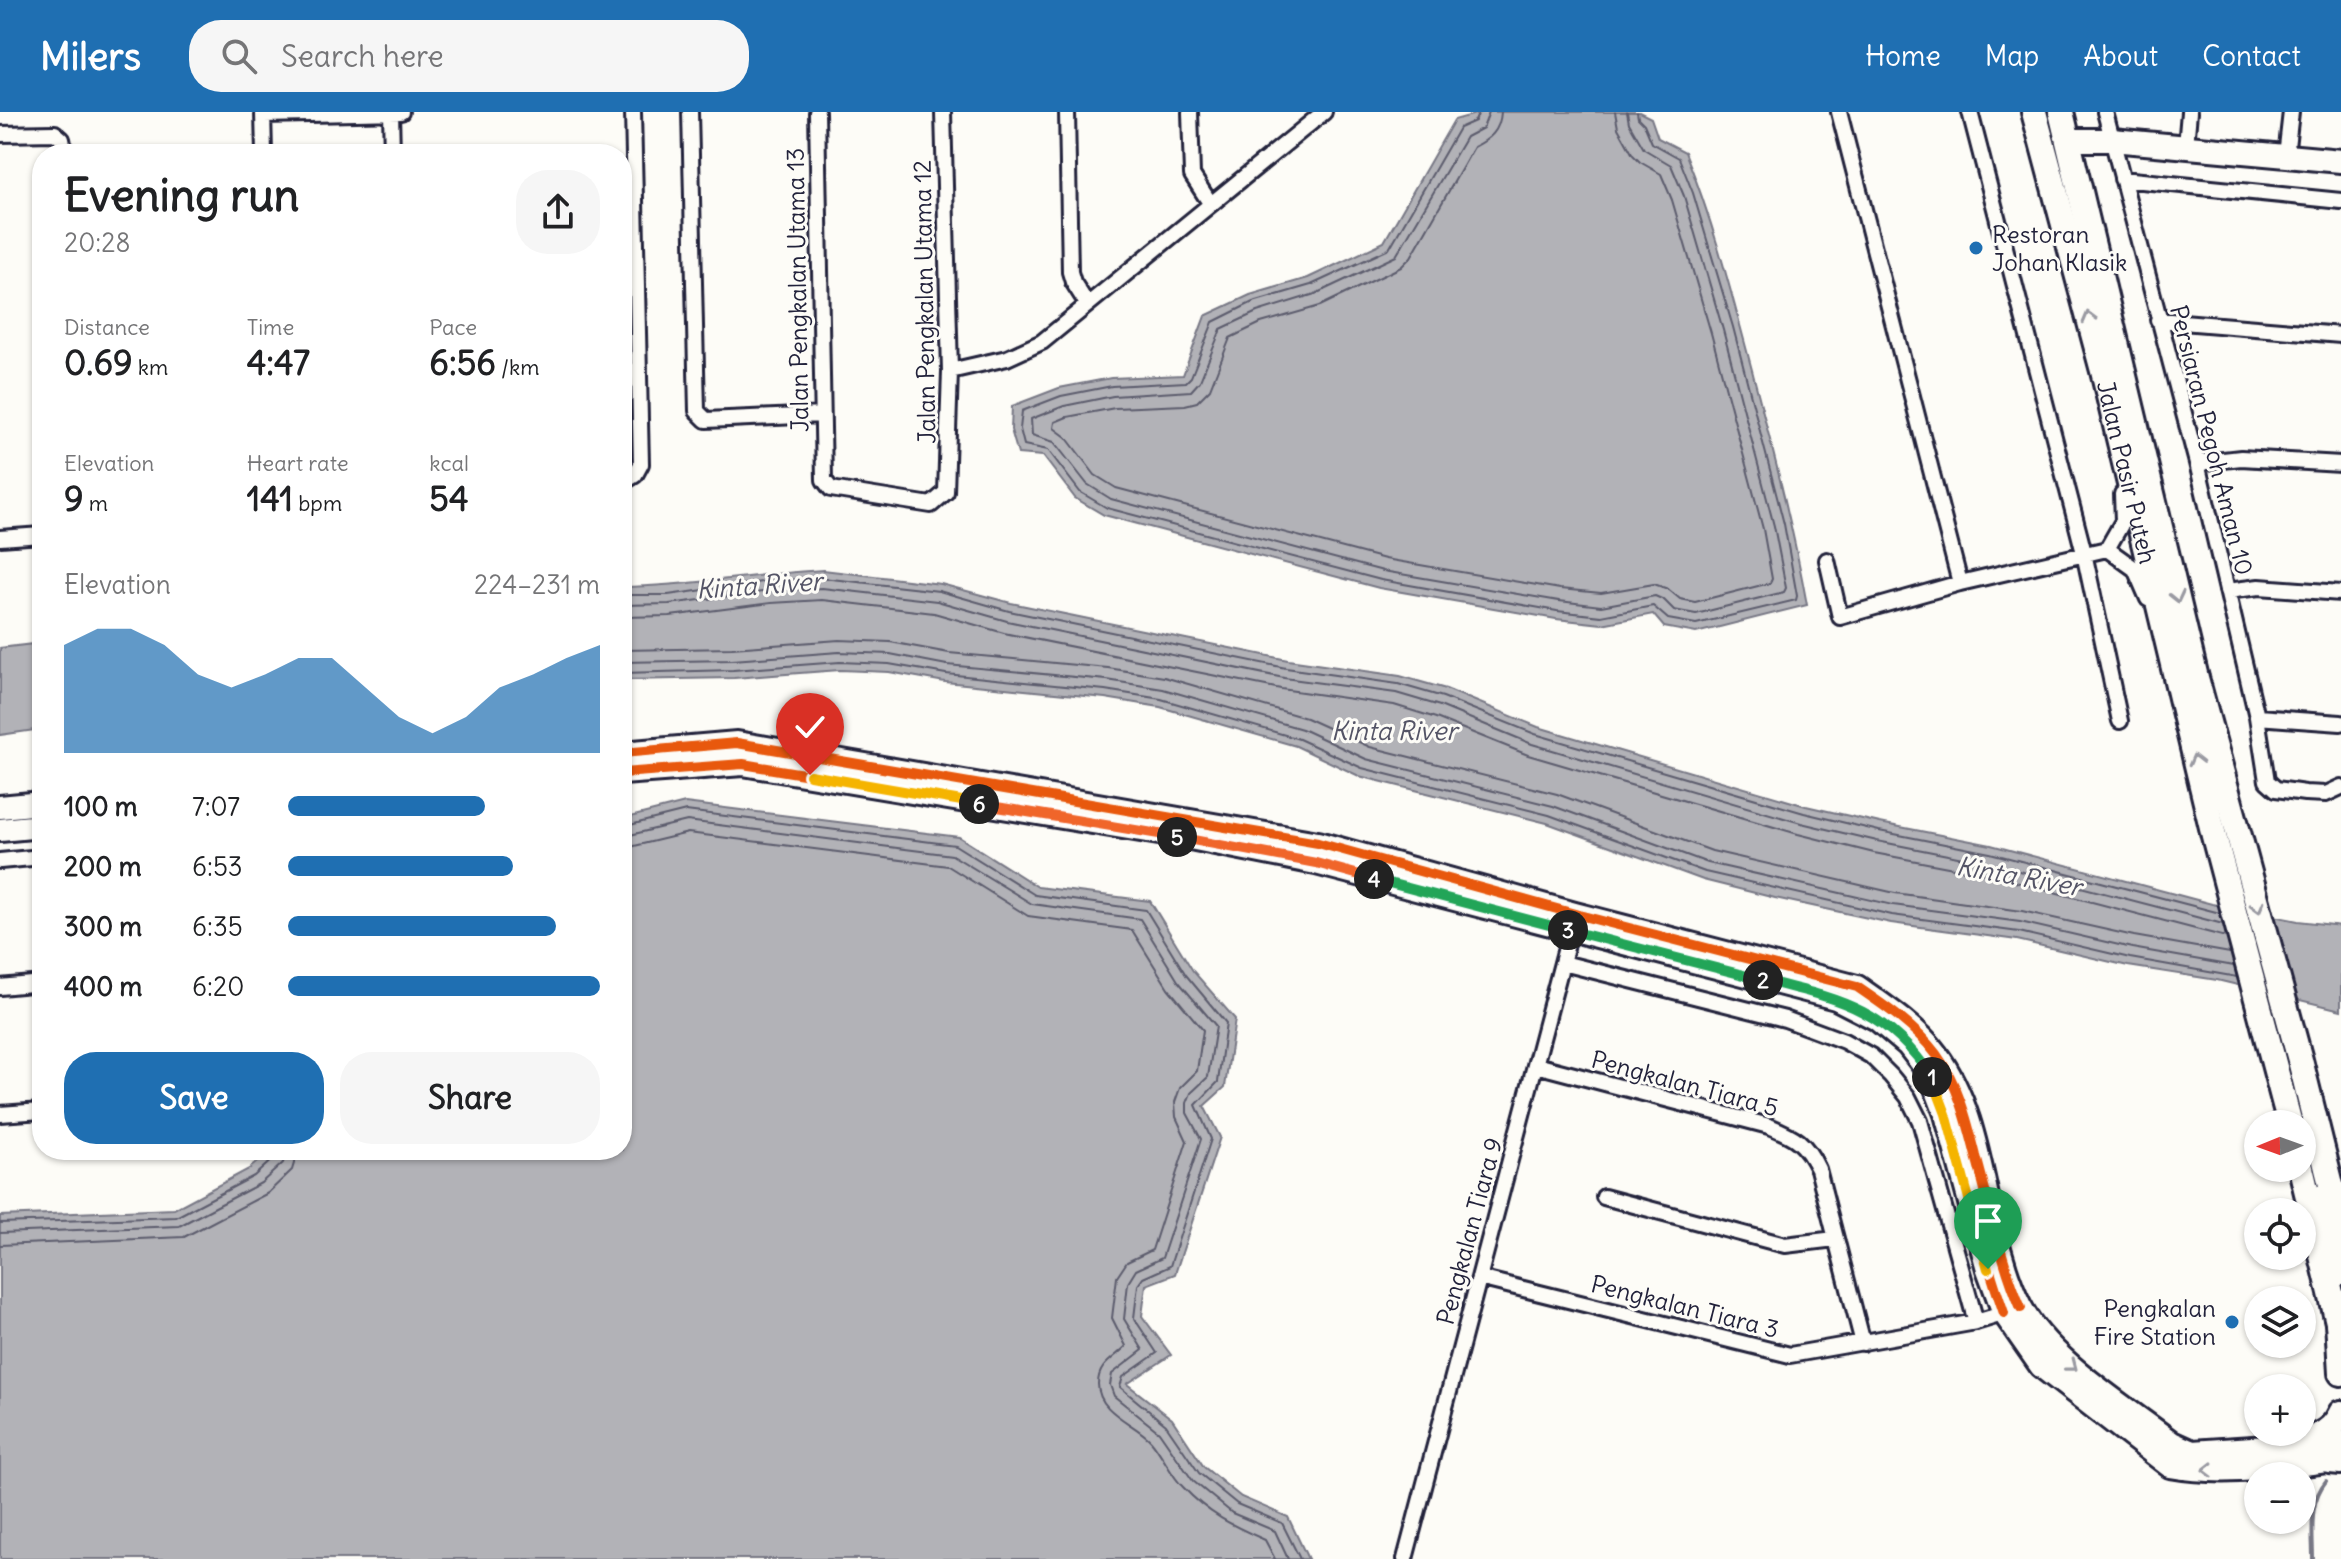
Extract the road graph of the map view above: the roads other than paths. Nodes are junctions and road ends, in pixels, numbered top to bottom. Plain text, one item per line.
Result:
1 (391, 112) edge
2 (401, 112) edge
3 (633, 112) edge
4 (690, 112) edge
5 (817, 112) edge
6 (943, 112) edge
7 (1067, 112) edge
8 (1190, 112) edge
9 (1324, 112) edge
10 (1839, 112) edge
11 (1970, 112) edge
12 (2034, 112) edge
13 (2044, 112) edge
14 (2061, 112) edge
15 (2105, 112) edge
16 (2189, 112) edge
17 (2291, 112) edge
18 (264, 114) edge
19 (0, 134) edge
20 (2068, 140) junction
21 (2112, 140) junction
22 (63, 144) edge
23 (264, 144) edge
24 (392, 144) edge
25 (632, 144) edge
26 (2186, 146) junction
27 (2286, 156) junction
28 (2341, 161) edge
29 (2122, 179) junction
30 (2341, 201) edge
31 (1210, 203) junction
32 (2077, 272) junction
33 (632, 288) edge
34 (1087, 304) junction
35 (2158, 320) junction
36 (2341, 335) edge
37 (950, 371) junction
38 (2103, 371) junction
39 (822, 415) junction
40 (2197, 463) junction
41 (2341, 464) edge
42 (822, 468) joint
43 (632, 477) edge
44 (32, 536) edge
45 (0, 538) edge
46 (2107, 549) junction
47 (2084, 553) junction
48 (1827, 560) dead end
49 (1960, 583) junction
50 (2227, 591) junction
51 (2341, 593) edge
52 (2168, 648) junction
53 (2257, 717) junction
54 (2120, 721) dead end
55 (2341, 723) edge
56 (632, 752) edge
57 (632, 772) edge
58 (2341, 787) edge
59 (32, 804) edge
60 (0, 807) edge
61 (32, 827) edge
62 (0, 830) edge
63 (32, 858) edge
64 (0, 861) edge
65 (1573, 923) junction
66 (1563, 963) junction
67 (32, 984) edge
68 (0, 987) edge
69 (2300, 1060) junction
70 (1536, 1065) junction
71 (2287, 1110) edge
72 (32, 1112) edge
73 (0, 1114) edge
74 (2304, 1182) edge
75 (1604, 1197) dead end
76 (2341, 1225) edge
77 (2317, 1234) junction
78 (1835, 1239) junction
79 (2341, 1273) edge
80 (1479, 1278) junction
81 (2013, 1310) junction
82 (1976, 1322) junction
83 (2339, 1328) edge
84 (1863, 1343) junction
85 (2341, 1373) edge
86 (2341, 1413) edge
87 (2271, 1447) junction
88 (2338, 1456) edge
89 (2246, 1460) junction
90 (1405, 1559) edge

1 - 2 street
1 - 18 street
1 - 24 street
3 - 25 street
4 - 39 street
5 - 39 street, Jalan Pengkalan Utama 13
6 - 37 street, Jalan Pengkalan Utama 12
7 - 34 street
8 - 31 street
9 - 31 street
10 - 49 street
11 - 47 street
12 - 32 main road, Jalan Pasir Puteh
13 - 20 main road
14 - 20 main road, Jalan Pasir Puteh
15 - 21 street, Persiaran Pegoh Aman 10
16 - 26 street
17 - 27 street
18 - 23 street
19 - 22 street
20 - 21 street
20 - 32 main road
20 -> 69 main road, Jalan Pasir Puteh
21 - 26 street
21 - 29 street, Persiaran Pegoh Aman 10
26 - 27 street
27 - 28 street
29 - 30 street
29 - 35 street, Persiaran Pegoh Aman 10
31 - 34 street
38 -> 32 main road, Jalan Pasir Puteh
33 - 43 street
34 - 37 street
35 - 36 street
35 - 40 street, Persiaran Pegoh Aman 10
37 - 42 street, Jalan Pengkalan Utama 12
38 - 46 street
38 - 52 main road, Jalan Pasir Puteh
39 - 42 street, Jalan Pengkalan Utama 13
40 - 41 street
40 - 50 street, Persiaran Pegoh Aman 10
44 - 45 street
46 - 47 street
46 - 52 street
47 - 49 street
47 - 54 street
48 - 49 street
50 - 51 street
50 - 53 street, Persiaran Pegoh Aman 10
71 -> 52 main road, Jalan Pasir Puteh
53 - 55 street
53 - 58 street, Persiaran Pegoh Aman 10
56 - 65 street
57 - 65 street
59 - 60 street
61 - 62 street
63 - 64 street
65 - 66 street, Pengkalan Tiara 9
65 - 81 street
66 - 70 street, Pengkalan Tiara 9
66 - 82 street
67 - 68 street
69 - 76 main road
69 - 77 main road
70 - 78 street, Pengkalan Tiara 5
70 - 80 street, Pengkalan Tiara 9
72 - 73 street
74 - 77 main road
75 - 78 street
77 - 79 main road
77 - 83 main road
78 - 84 street, Pengkalan Tiara 5
80 - 84 street, Pengkalan Tiara 3
80 - 90 street, Pengkalan Tiara 9
81 - 82 street, Pengkalan Tiara 3
81 - 89 street
82 - 84 street, Pengkalan Tiara 3
83 - 85 main road
86 - 87 main road
87 - 88 street
87 - 89 street
88 - 89 street

